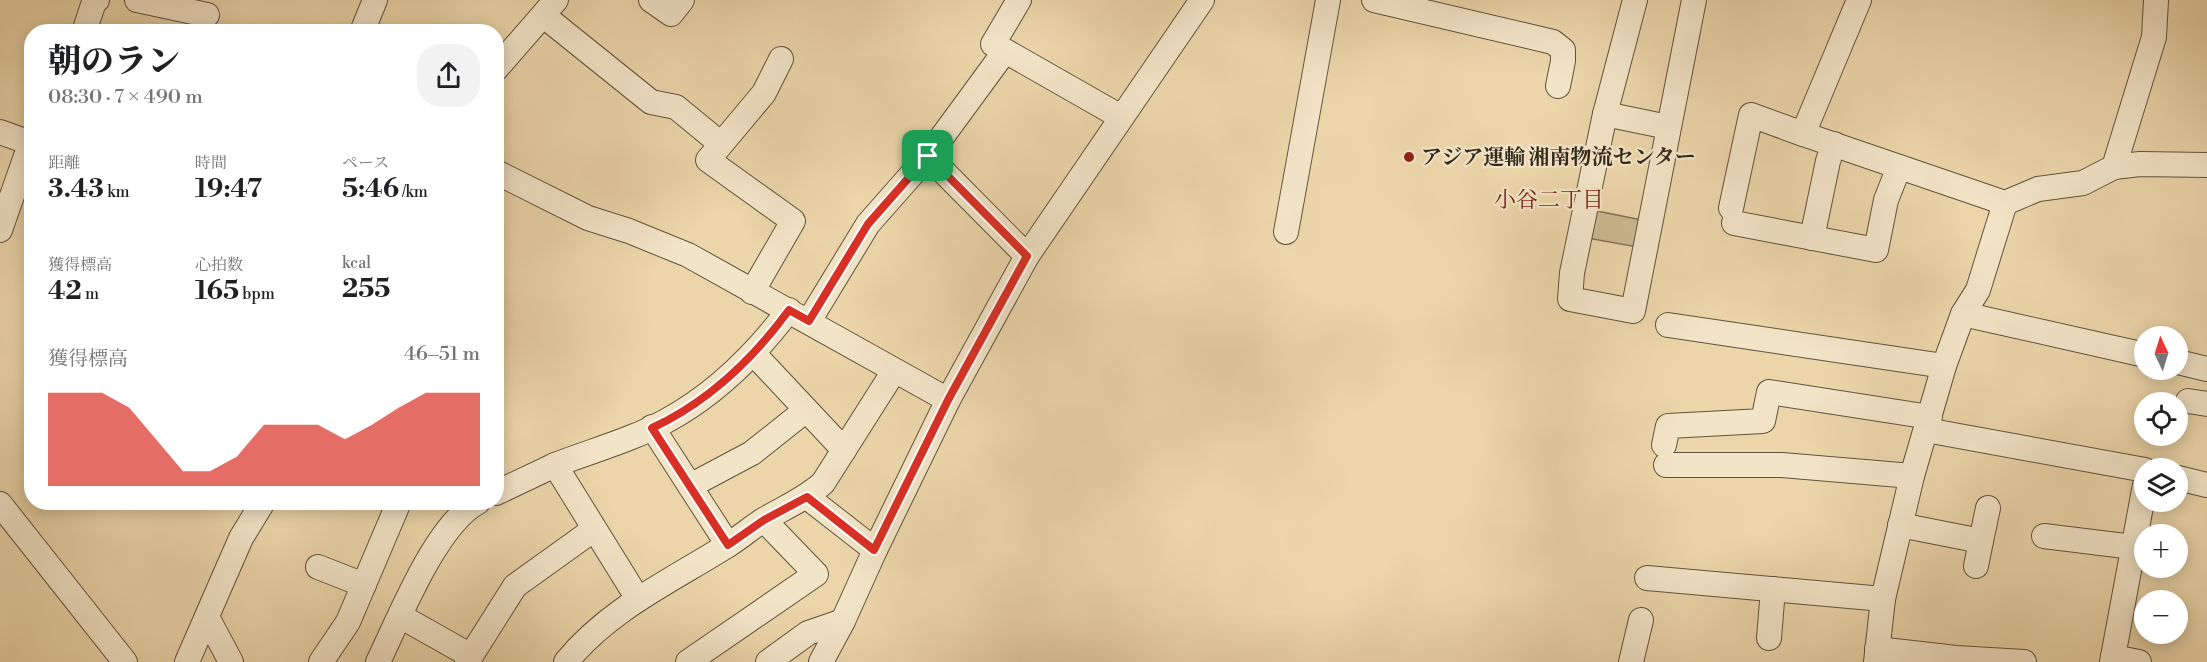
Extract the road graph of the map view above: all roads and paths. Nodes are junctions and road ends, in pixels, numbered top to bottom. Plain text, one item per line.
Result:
1 (97, 0) edge
2 (137, 0) edge
3 (375, 0) edge
4 (651, 0) edge
5 (682, 0) edge
6 (1019, 0) edge
7 (1202, 0) edge
8 (1328, 0) edge
9 (1374, 0) edge
10 (1635, 0) edge
11 (1694, 0) edge
12 (1859, 0) edge
13 (2156, 0) edge
14 (550, 8) edge
15 (207, 16) edge
16 (87, 24) edge
17 (365, 24) edge
18 (1005, 51) junction
19 (781, 59) dead end
20 (504, 60) edge
21 (1558, 86) dead end
22 (1605, 114) junction
23 (1121, 117) junction
24 (1668, 127) junction
25 (0, 132) edge
26 (1803, 134) junction
27 (24, 139) edge
28 (721, 144) junction
29 (1834, 144) junction
30 (928, 156) junction
31 (24, 159) edge
32 (2207, 165) edge
33 (1899, 166) junction
34 (2114, 167) junction
35 (504, 176) edge
36 (2005, 203) junction
37 (0, 230) edge
38 (1286, 232) dead end
39 (1812, 238) junction
40 (1027, 256) junction
41 (752, 292) junction
42 (1963, 314) junction
43 (799, 316) junction
44 (1668, 325) dead end
45 (2134, 353) edge
46 (754, 354) junction
47 (2188, 364) edge
48 (1944, 366) junction
49 (2207, 369) edge
50 (894, 371) junction
51 (948, 400) junction
52 (806, 410) junction
53 (1928, 423) junction
54 (652, 428) junction
55 (844, 450) junction
56 (555, 465) junction
57 (2134, 468) edge
58 (1912, 476) junction
59 (2188, 480) edge
60 (2207, 485) edge
61 (690, 486) junction
62 (504, 489) edge
63 (807, 497) junction
64 (0, 504) edge
65 (1988, 508) dead end
66 (258, 510) edge
67 (396, 510) edge
68 (459, 510) edge
69 (2140, 512) edge
70 (764, 520) junction
71 (1900, 525) junction
72 (593, 530) junction
73 (2044, 536) dead end
74 (1981, 541) junction
75 (728, 545) junction
76 (2133, 547) junction
77 (874, 550) junction
78 (1976, 566) dead end
79 (318, 567) dead end
80 (1647, 578) dead end
81 (364, 585) junction
82 (1773, 589) junction
83 (638, 599) junction
84 (1883, 600) junction
85 (207, 616) junction
86 (400, 616) junction
87 (1641, 620) dead end
88 (843, 621) junction
89 (1769, 638) dead end
90 (1876, 656) edge
91 (2027, 656) edge
92 (469, 659) edge
93 (2112, 659) edge
94 (125, 662) edge
95 (187, 662) edge
96 (231, 662) edge
97 (321, 662) edge
98 (378, 662) edge
99 (566, 662) edge
100 (688, 662) edge
101 (768, 662) edge
102 (821, 662) edge
103 (1631, 662) edge
104 (2139, 662) edge

1 - 16 street
2 - 15 street
3 - 17 street
4 - 5 street
6 - 18 street
7 - 23 street
8 - 38 street
9 - 21 street
10 - 22 street
11 - 24 street
12 - 26 street
13 - 34 street
14 - 20 street
14 - 28 street
18 - 23 street
18 - 30 street
19 - 28 street
22 - 24 street
22 - 24 street
23 - 40 street
25 - 27 street
26 - 29 street
26 - 39 street
28 - 41 street
29 - 33 street
29 - 39 street
30 - 40 street
30 - 43 street
31 - 37 street
32 - 34 street
33 - 36 street
33 - 39 street
34 - 36 street
35 - 41 street
36 - 42 street
40 - 51 street
41 - 43 street
42 - 45 street
42 - 48 street
43 - 46 street
43 - 50 street
44 - 48 street
46 - 52 street
46 - 54 street
47 - 49 street
48 - 53 street
50 - 51 street
50 - 55 street
51 - 77 street
52 - 55 street
52 - 61 street
53 - 57 street
53 - 58 street
53 - 58 street
54 - 56 street
54 - 61 street
55 - 63 street
56 - 62 street
56 - 72 street
58 - 71 street
59 - 60 street
61 - 75 street
63 - 70 street
63 - 77 street
64 - 94 street
65 - 74 street
66 - 85 street
67 - 81 street
68 - 86 street
69 - 76 street
70 - 75 street
70 - 100 street
71 - 74 street
71 - 84 street
72 - 83 street
72 - 92 street
73 - 76 street
74 - 78 street
75 - 83 street
76 - 93 street
77 - 88 street
79 - 81 street
80 - 82 street
81 - 97 street
82 - 84 street
82 - 89 street
83 - 99 street
84 - 90 street
85 - 95 street
85 - 96 street
86 - 92 street
86 - 98 street
87 - 103 street
88 - 101 street
88 - 102 street
90 - 91 street
93 - 104 street

